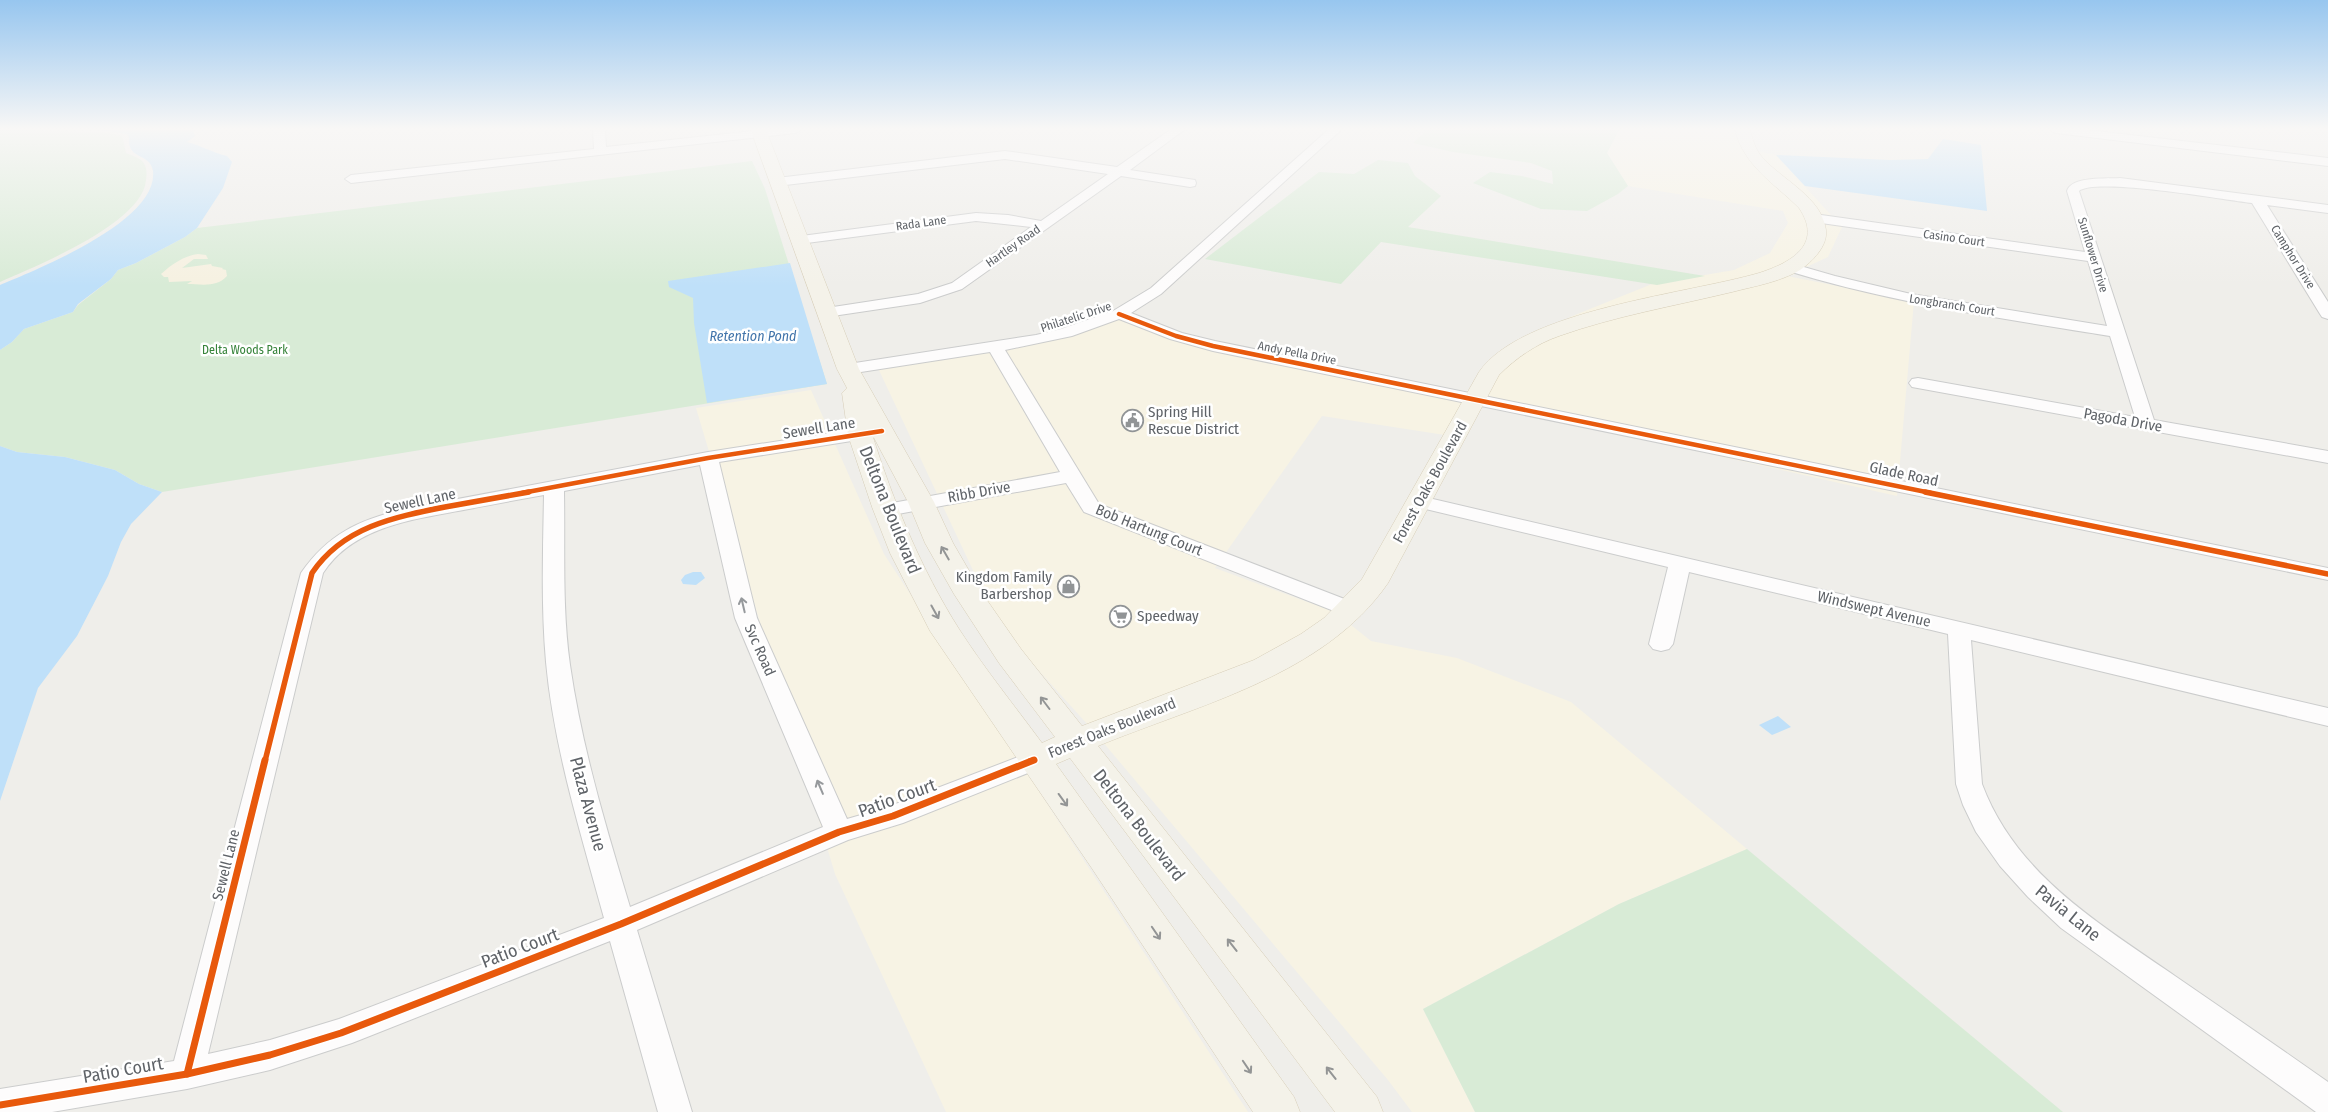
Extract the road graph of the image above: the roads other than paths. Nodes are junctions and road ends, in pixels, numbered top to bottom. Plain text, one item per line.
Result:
1 (777, 182) edge
2 (1104, 182) edge
3 (1183, 182) edge
4 (1278, 182) edge
5 (1779, 182) edge
6 (1190, 183) dead end
7 (2257, 200) junction
8 (2328, 209) edge
9 (1814, 218) junction
10 (1043, 225) junction
11 (799, 240) junction
12 (2094, 258) junction
13 (1790, 267) junction
14 (826, 312) junction
15 (1119, 314) junction
16 (2328, 314) edge
17 (2117, 332) junction
18 (995, 347) junction
19 (848, 369) junction
20 (1918, 383) dead end
21 (1475, 398) junction
22 (2146, 424) junction
23 (871, 433) junction
24 (2328, 457) edge
25 (708, 458) junction
26 (1072, 476) junction
27 (554, 488) junction
28 (921, 502) junction
29 (1420, 502) junction
30 (887, 510) junction
31 (1680, 563) junction
32 (2328, 574) edge
33 (1352, 610) junction
34 (1959, 630) junction
35 (1662, 644) dead end
36 (2328, 718) edge
37 (1074, 742) junction
38 (1034, 760) junction
39 (840, 832) junction
40 (621, 924) junction
41 (186, 1074) junction
42 (2328, 1101) edge
43 (0, 1105) edge
44 (675, 1112) edge
45 (1278, 1112) edge
46 (1361, 1112) edge

1 - 11 main road, Deltona Boulevard
2 - 10 street, Hartley Road
3 - 6 street
4 - 15 street, Philatelic Drive
5 - 9 main road
7 - 8 street, Sunflower Drive
7 - 12 street, Sunflower Drive
7 - 16 street, Camphor Drive
9 - 12 street, Casino Court
9 - 13 main road, Forest Oaks Boulevard
10 - 11 street, Rada Lane
10 - 14 street, Hartley Road
11 - 14 main road, Deltona Boulevard
12 - 17 street, Sunflower Drive
13 - 17 street, Longbranch Court
13 - 21 main road, Forest Oaks Boulevard
14 - 19 main road, Deltona Boulevard
15 - 18 street, Philatelic Drive
15 - 21 street, Andy Pella Drive
17 - 22 street, Sunflower Drive
18 - 19 street, Philatelic Drive
18 - 26 street, Bob Hartung Court
19 - 23 main road, Deltona Boulevard
20 - 22 street, Pagoda Drive
21 - 29 main road, Forest Oaks Boulevard
21 - 32 street, Glade Road
22 - 24 street, Pagoda Drive
23 - 25 street, Sewell Lane
23 - 28 main road, Deltona Boulevard
23 - 30 main road, Deltona Boulevard
25 - 27 street, Sewell Lane
39 -> 25 street, Svc Road
26 - 28 street, Ribb Drive
26 - 33 street, Bob Hartung Court
27 - 40 street, Plaza Avenue
27 - 41 street, Sewell Lane
28 - 30 street, Ribb Drive
37 -> 28 main road, Deltona Boulevard
29 - 31 street, Windswept Avenue
29 - 33 main road, Forest Oaks Boulevard
30 -> 38 main road, Deltona Boulevard
31 - 34 street, Windswept Avenue
31 - 35 street
33 - 37 main road, Forest Oaks Boulevard
34 - 36 street, Windswept Avenue
34 - 42 street, Pavia Lane
37 - 38 main road, Forest Oaks Boulevard
46 -> 37 main road, Deltona Boulevard
38 - 39 street, Patio Court
38 -> 45 main road, Deltona Boulevard
39 - 40 street, Patio Court
40 - 41 street, Patio Court
40 - 44 street, Plaza Avenue
41 - 43 street, Patio Court

